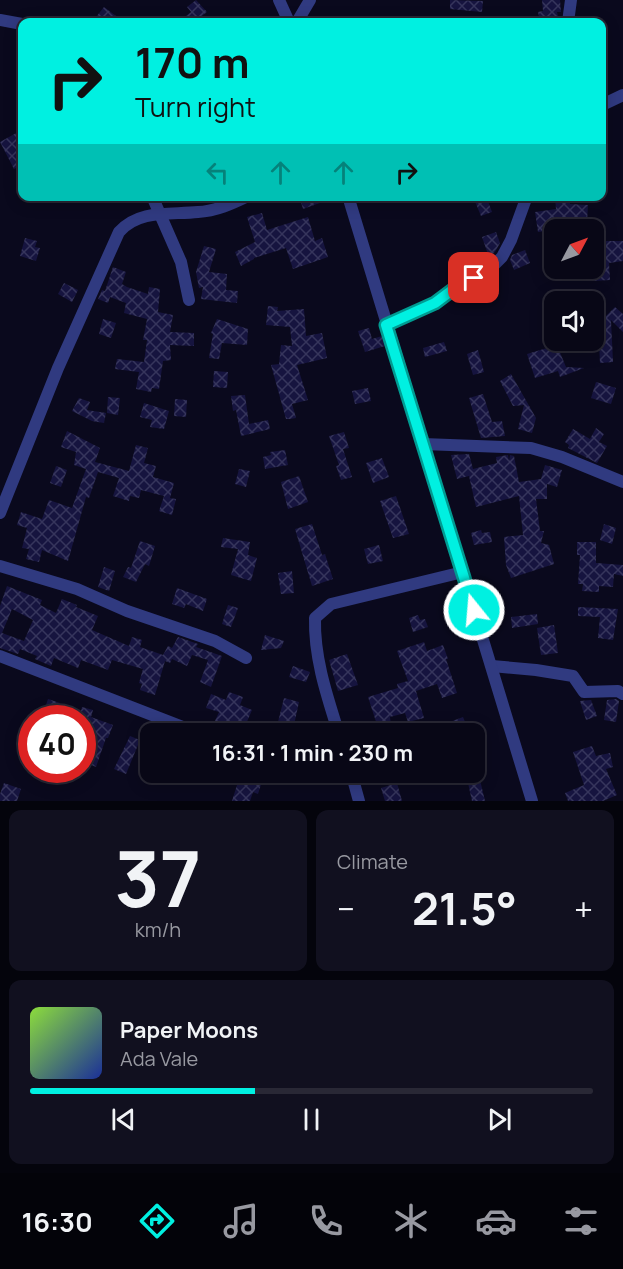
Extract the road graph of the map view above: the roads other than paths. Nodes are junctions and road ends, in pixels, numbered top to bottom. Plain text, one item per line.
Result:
1 (279, 0) edge
2 (310, 0) edge
3 (571, 0) edge
4 (287, 18) edge
5 (299, 18) edge
6 (569, 18) edge
7 (0, 20) edge
8 (18, 23) edge
9 (623, 95) edge
10 (606, 103) edge
11 (154, 201) edge
12 (238, 201) edge
13 (349, 201) edge
14 (524, 201) edge
15 (158, 213) junction
16 (189, 300) dead end
17 (386, 325) junction
18 (423, 444) junction
19 (623, 482) edge
20 (0, 513) edge
21 (0, 566) edge
22 (463, 572) junction
23 (0, 656) edge
24 (246, 657) dead end
25 (492, 666) junction
26 (623, 694) edge
27 (173, 723) edge
28 (336, 723) edge
29 (354, 783) edge
30 (360, 801) edge
31 (532, 801) edge

1 - 4 street
2 - 5 street
3 - 6 street
7 - 8 street
9 - 10 street
11 - 15 street
12 - 15 street
13 - 17 street
14 - 17 street
15 - 16 street
15 - 20 street
17 - 18 street
18 - 19 street
18 - 22 street
21 - 24 street
22 - 25 street
22 - 28 street
23 - 27 street
25 - 26 street
25 - 31 street
29 - 30 street

